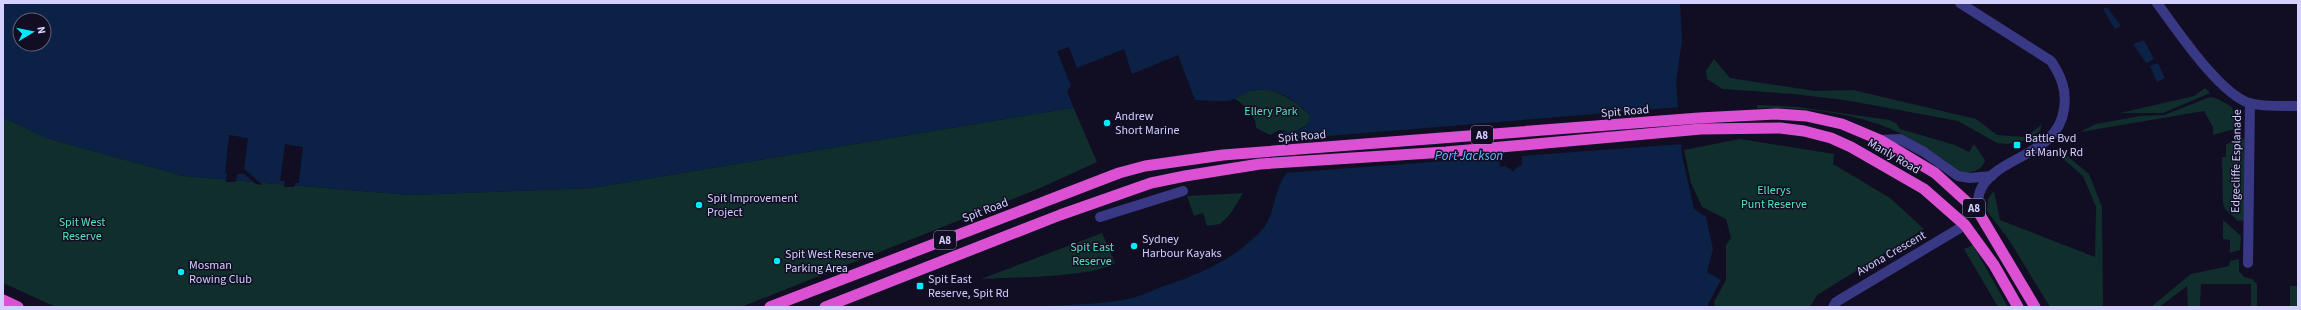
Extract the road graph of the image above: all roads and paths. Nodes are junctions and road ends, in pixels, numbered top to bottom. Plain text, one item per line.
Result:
1 (1960, 3) edge
2 (2157, 3) edge
3 (2250, 103) junction
4 (2298, 106) edge
5 (1701, 129) joint
6 (1858, 130) joint
7 (1880, 140) junction
8 (1992, 176) junction
9 (1183, 191) dead end
10 (1980, 214) junction
11 (1100, 217) dead end
12 (1965, 225) junction
13 (2248, 262) dead end
14 (3, 300) edge
15 (18, 307) edge
16 (770, 307) edge
17 (825, 307) edge
18 (1833, 307) edge
19 (2018, 307) edge
20 (2035, 307) edge

1 - 8 street
2 - 3 street, Edgecliffe Esplanade
3 - 4 street
3 - 13 street, Edgecliffe Esplanade
5 - 12 highway, Manly Road / A8
5 - 17 highway, Spit Road / A8
6 - 7 highway, Manly Road / A8
6 - 16 highway, Spit Road / A8
7 - 8 street
7 - 10 highway, Manly Road / A8
8 - 10 street
9 - 11 street
10 - 20 highway, Manly Road / A8
12 - 18 street, Avona Crescent
12 - 19 highway, Manly Road / A8
14 - 15 highway

